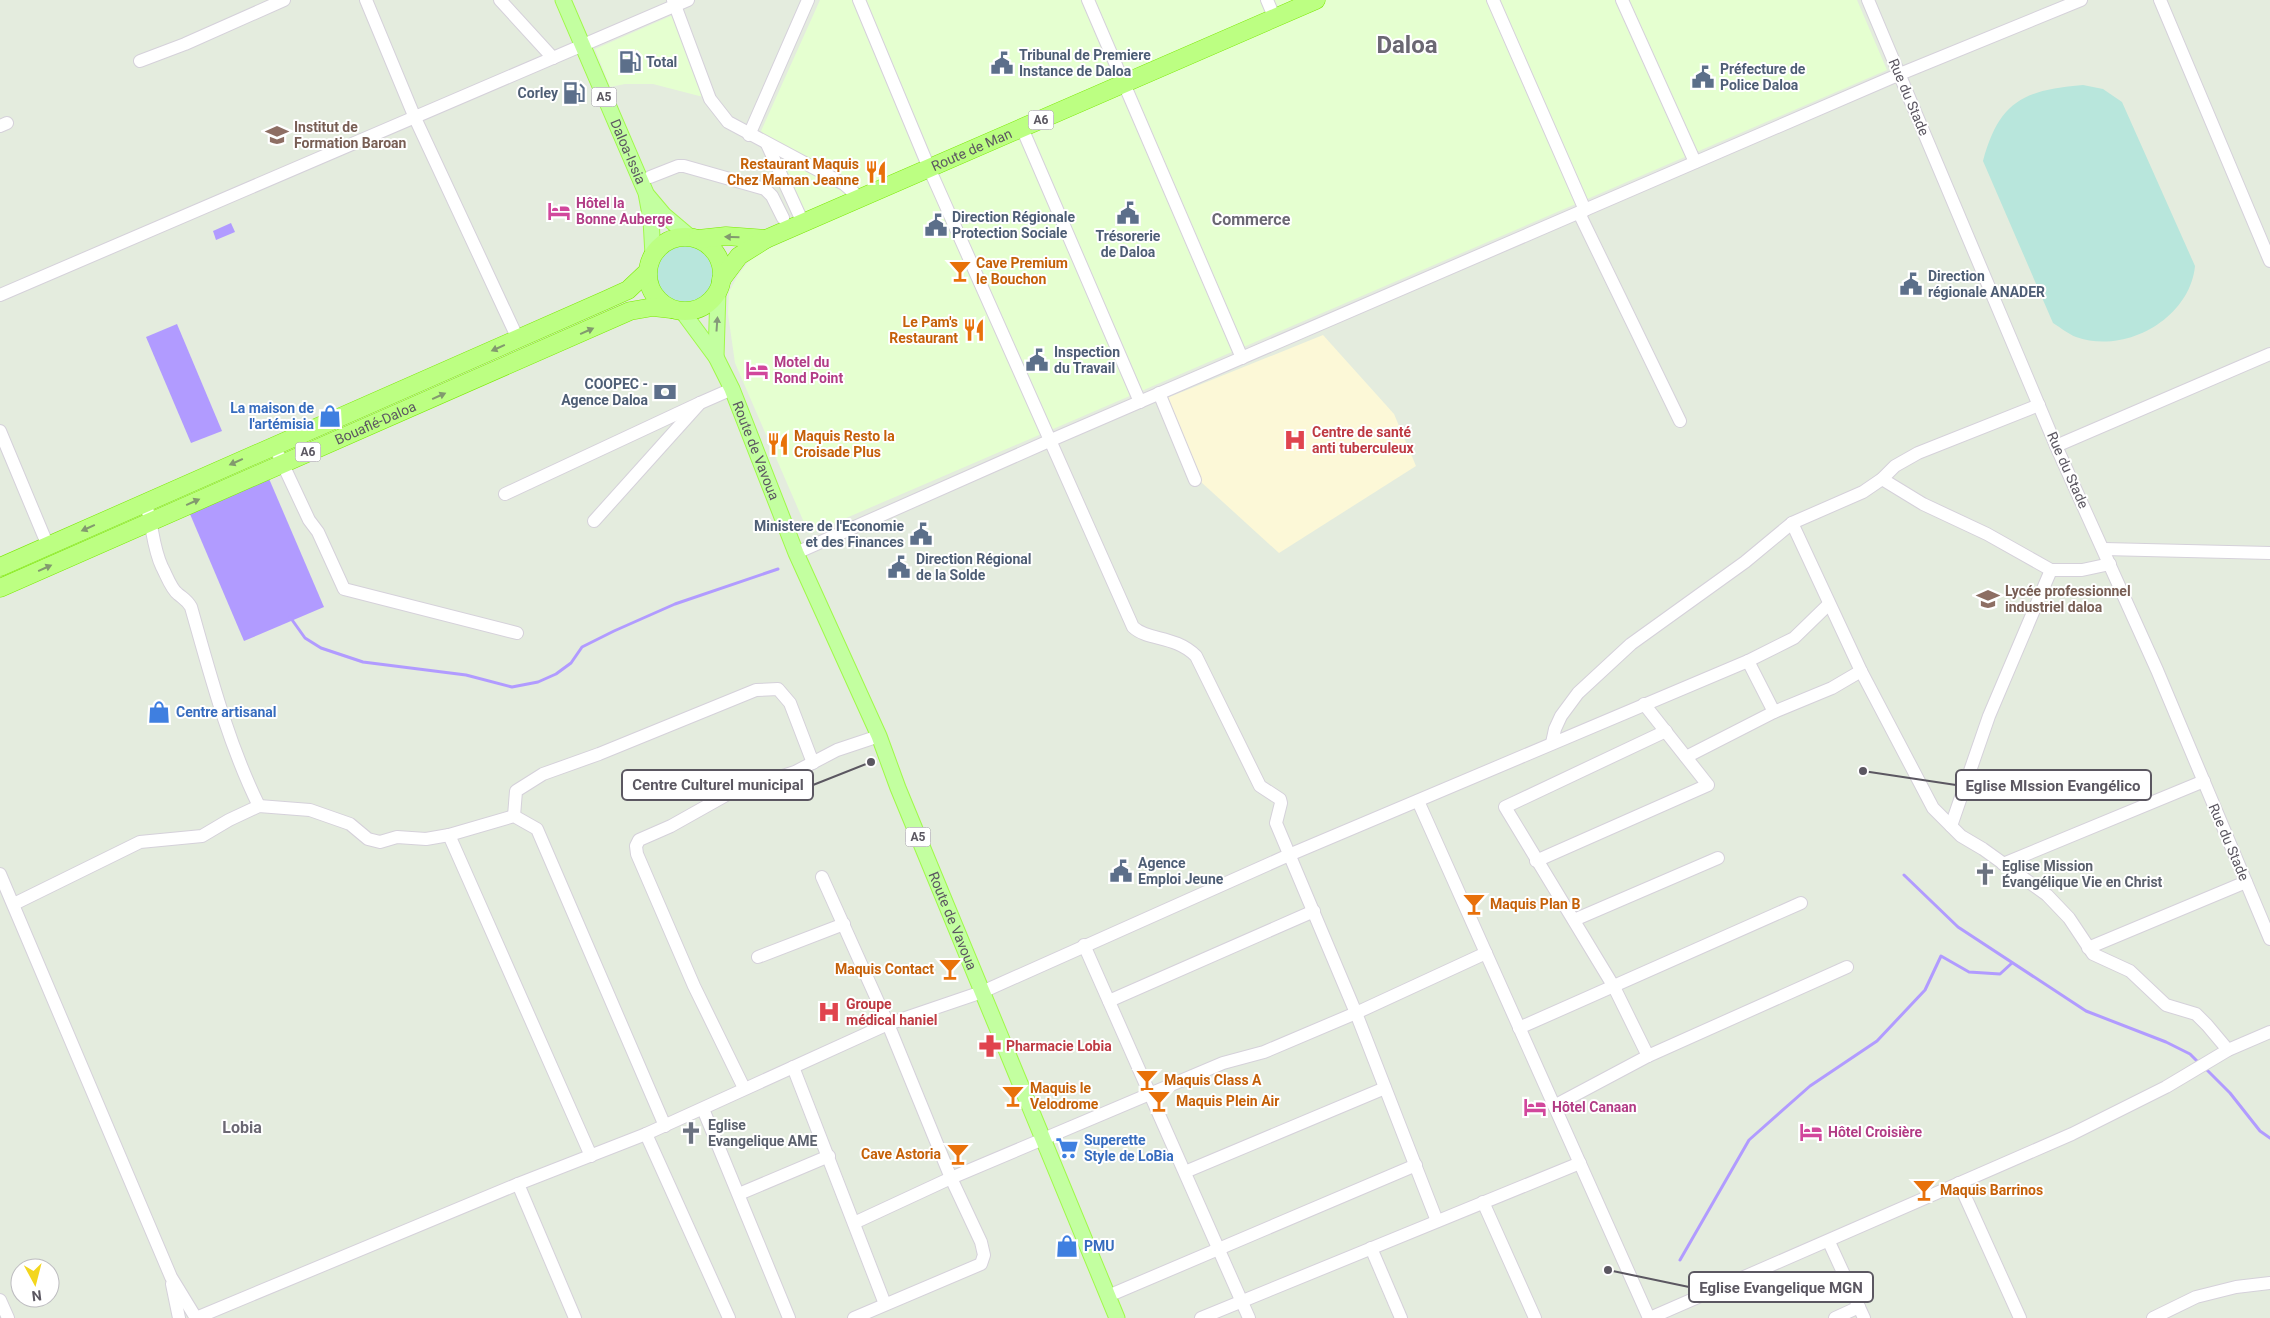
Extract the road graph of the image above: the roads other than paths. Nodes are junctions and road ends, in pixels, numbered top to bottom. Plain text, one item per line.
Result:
1 (284, 0) edge
2 (366, 0) edge
3 (500, 0) edge
4 (563, 0) edge
5 (688, 0) edge
6 (808, 0) edge
7 (859, 0) edge
8 (1088, 0) edge
9 (1268, 0) edge
10 (1493, 0) edge
11 (1622, 0) edge
12 (1868, 0) edge
13 (2081, 0) edge
14 (2160, 0) edge
15 (1308, 2) edge
16 (674, 3) edge
17 (1276, 19) junction
18 (582, 45) junction
19 (553, 58) junction
20 (140, 61) dead end
21 (1900, 74) junction
22 (1124, 84) junction
23 (415, 118) junction
24 (1022, 128) junction
25 (749, 135) junction
26 (767, 144) junction
27 (1695, 162) junction
28 (929, 168) junction
29 (650, 176) dead end
30 (646, 193) junction
31 (860, 198) junction
32 (1582, 211) junction
33 (801, 217) junction
34 (783, 218) dead end
35 (694, 238) junction
36 (766, 239) junction
37 (653, 255) junction
38 (2270, 261) edge
39 (647, 272) junction
40 (720, 285) junction
41 (0, 295) edge
42 (676, 310) junction
43 (518, 339) junction
44 (2270, 354) edge
45 (716, 357) junction
46 (1242, 358) junction
47 (732, 390) junction
48 (1160, 393) junction
49 (1140, 402) junction
50 (700, 403) junction
51 (2039, 406) junction
52 (1680, 421) dead end
53 (0, 431) edge
54 (1049, 441) junction
55 (272, 446) junction
56 (2056, 446) junction
57 (283, 462) junction
58 (1882, 479) junction
59 (1195, 480) dead end
60 (505, 494) dead end
61 (146, 502) junction
62 (151, 520) junction
63 (594, 522) dead end
64 (1792, 523) junction
65 (48, 546) junction
66 (2104, 549) junction
67 (796, 552) junction
68 (2270, 554) edge
69 (2110, 564) junction
70 (0, 567) edge
71 (2051, 570) junction
72 (0, 588) edge
73 (1829, 604) junction
74 (517, 633) dead end
75 (1748, 661) junction
76 (1861, 671) junction
77 (1644, 704) junction
78 (1774, 712) junction
79 (1666, 731) junction
80 (879, 736) junction
81 (1552, 743) junction
82 (1686, 757) junction
83 (813, 763) junction
84 (2204, 781) junction
85 (1418, 802) junction
86 (259, 806) junction
87 (514, 816) junction
88 (1951, 826) junction
89 (449, 835) junction
90 (1289, 855) junction
91 (1718, 858) dead end
92 (1536, 861) junction
93 (2003, 864) junction
94 (0, 874) edge
95 (822, 877) dead end
96 (2246, 882) junction
97 (14, 904) junction
98 (1801, 904) dead end
99 (1314, 911) junction
100 (1574, 920) junction
101 (844, 924) junction
102 (2270, 939) edge
103 (1084, 945) junction
104 (2088, 948) junction
105 (1486, 953) junction
106 (758, 956) dead end
107 (1847, 967) dead end
108 (1614, 987) junction
109 (982, 992) junction
110 (1109, 1001) junction
111 (1356, 1013) junction
112 (888, 1024) junction
113 (1519, 1028) junction
114 (2270, 1032) edge
115 (2228, 1050) junction
116 (1648, 1056) junction
117 (793, 1067) junction
118 (744, 1088) junction
119 (1385, 1088) junction
120 (1150, 1094) junction
121 (1554, 1106) junction
122 (704, 1109) junction
123 (665, 1126) junction
124 (646, 1134) junction
125 (1043, 1138) junction
126 (591, 1156) junction
127 (829, 1156) junction
128 (1580, 1163) junction
129 (1416, 1165) junction
130 (1185, 1172) junction
131 (951, 1178) junction
132 (518, 1184) junction
133 (1959, 1184) junction
134 (739, 1194) junction
135 (1483, 1202) junction
136 (1437, 1221) junction
137 (854, 1223) junction
138 (1829, 1242) junction
139 (1371, 1248) junction
140 (1219, 1249) junction
141 (171, 1277) junction
142 (2270, 1283) edge
143 (1108, 1296) junction
144 (0, 1300) edge
145 (1241, 1300) junction
146 (885, 1304) junction
147 (1862, 1313) edge
148 (2174, 1313) edge
149 (8, 1318) edge
150 (179, 1318) edge
151 (196, 1318) edge
152 (575, 1318) edge
153 (729, 1318) edge
154 (789, 1318) edge
155 (854, 1318) edge
156 (1117, 1318) edge
157 (1201, 1318) edge
158 (1249, 1318) edge
159 (1401, 1318) edge
160 (1535, 1318) edge
161 (1649, 1318) edge
162 (1835, 1318) edge
163 (2020, 1318) edge
164 (2153, 1318) edge

1 - 20 street
2 - 23 street
3 - 19 street
4 - 18 main road, Daloa-Issia / A5
5 - 16 street
6 - 25 street
7 - 28 street
8 - 22 street
9 - 17 street
10 - 32 street
11 - 27 street
12 - 21 street, Rue du Stade
13 - 21 street
14 - 38 street
15 - 17 highway, Route de Man / A6
16 - 18 street
16 - 25 street
17 - 22 highway, Route de Man / A6
18 - 19 street
18 - 30 main road, Daloa-Issia / A5
19 - 23 street
21 - 27 street
21 - 51 street, Rue du Stade
22 - 24 highway, Route de Man / A6
22 - 46 street
23 - 41 street
23 - 43 street
24 - 28 highway, Route de Man / A6
24 - 49 street
25 - 26 street
26 - 31 street
26 - 33 street
27 - 32 street
28 - 31 highway, Route de Man / A6
28 - 54 street
29 - 34 street
30 - 35 main road, A5
30 - 37 main road, A5
31 - 33 highway, Route de Man / A6
32 - 46 street
32 - 52 street
33 - 36 highway, Route de Man / A6
36 -> 35 highway, A6
35 - 37 highway
35 - 40 highway
36 - 40 highway, A6
37 - 39 highway
39 - 42 highway
39 - 43 highway, Bouaflé-Daloa / A6
40 - 42 highway
45 -> 40 main road, A5
42 - 45 main road, A5
57 -> 42 highway, Bouaflé-Daloa / A6
43 -> 55 highway, Bouaflé-Daloa / A6
44 - 56 street
45 - 47 main road, Route de Vavoua / A5
46 - 48 street
47 - 50 street
47 - 67 main road, Route de Vavoua / A5
48 - 49 street
48 - 59 street
49 - 54 street
50 - 60 street
50 - 63 street
51 - 56 street, Rue du Stade
51 - 58 street
53 - 65 street
54 - 67 street
54 - 90 street
55 - 57 street
55 -> 61 highway, Bouaflé-Daloa / A6
56 - 66 street, Rue du Stade
62 -> 57 highway, Bouaflé-Daloa / A6
57 - 74 street
58 - 64 street
58 - 71 street
61 - 62 street
61 -> 65 highway, Bouaflé-Daloa / A6
72 -> 62 highway, Bouaflé-Daloa / A6
62 - 86 street
64 - 73 street
64 - 81 street
65 - 70 highway, Bouaflé-Daloa / A6
66 - 68 street
66 - 69 street, Rue du Stade
67 - 80 main road, Route de Vavoua / A5
69 - 71 street
69 - 84 street, Rue du Stade
71 - 88 street
73 - 75 street
73 - 76 street
75 - 77 street
75 - 78 street
76 - 78 street
76 - 88 street
77 - 79 street
77 - 81 street
78 - 82 street
79 - 82 street
79 - 92 street
80 - 83 street
80 - 109 main road, Route de Vavoua / A5
81 - 85 street
82 - 92 street
83 - 87 street
83 - 118 street
84 - 93 street
84 - 96 street, Rue du Stade
85 - 90 street
85 - 105 street
86 - 89 street
86 - 97 street
87 - 89 street
87 - 123 street
88 - 93 street
89 - 126 street
90 - 99 street
90 - 103 street
91 - 100 street
92 - 100 street
93 - 104 street
94 - 97 street
95 - 101 street
96 - 102 street, Rue du Stade
96 - 104 street
97 - 141 street
98 - 108 street
99 - 110 street
99 - 111 street
100 - 108 street
101 - 106 street
101 - 112 street
103 - 109 street
103 - 110 street
104 - 115 street
105 - 111 street
105 - 113 street
107 - 116 street
108 - 113 street
108 - 116 street
109 - 112 street
109 - 125 main road, Route de Vavoua / A5
110 - 120 street
111 - 119 street
111 - 120 street
112 - 117 street
112 - 131 street
113 - 121 street
114 - 115 street
115 - 133 street
116 - 121 street
117 - 118 street
117 - 127 street
118 - 122 street
119 - 129 street
119 - 130 street
120 - 125 street
120 - 130 street
121 - 128 street
122 - 123 street
122 - 134 street
123 - 124 street
124 - 126 street
124 - 153 street
125 - 131 street
125 - 143 main road, Route de Vavoua / A5
126 - 132 street
127 - 134 street
127 - 137 street
128 - 135 street
128 - 161 street
129 - 136 street
129 - 140 street
130 - 140 street
131 - 137 street
131 - 146 street
132 - 151 street
132 - 152 street
133 - 138 street
133 - 163 street
134 - 154 street
135 - 136 street
135 - 160 street
136 - 139 street
137 - 146 street
138 - 147 street
138 - 161 street
139 - 145 street
139 - 159 street
140 - 143 street
140 - 145 street
141 - 150 street
141 - 151 street
142 - 148 street
143 - 156 main road, Route de Vavoua / A5
144 - 149 street
145 - 157 street
145 - 158 street
146 - 155 street
147 - 162 street
148 - 164 street

